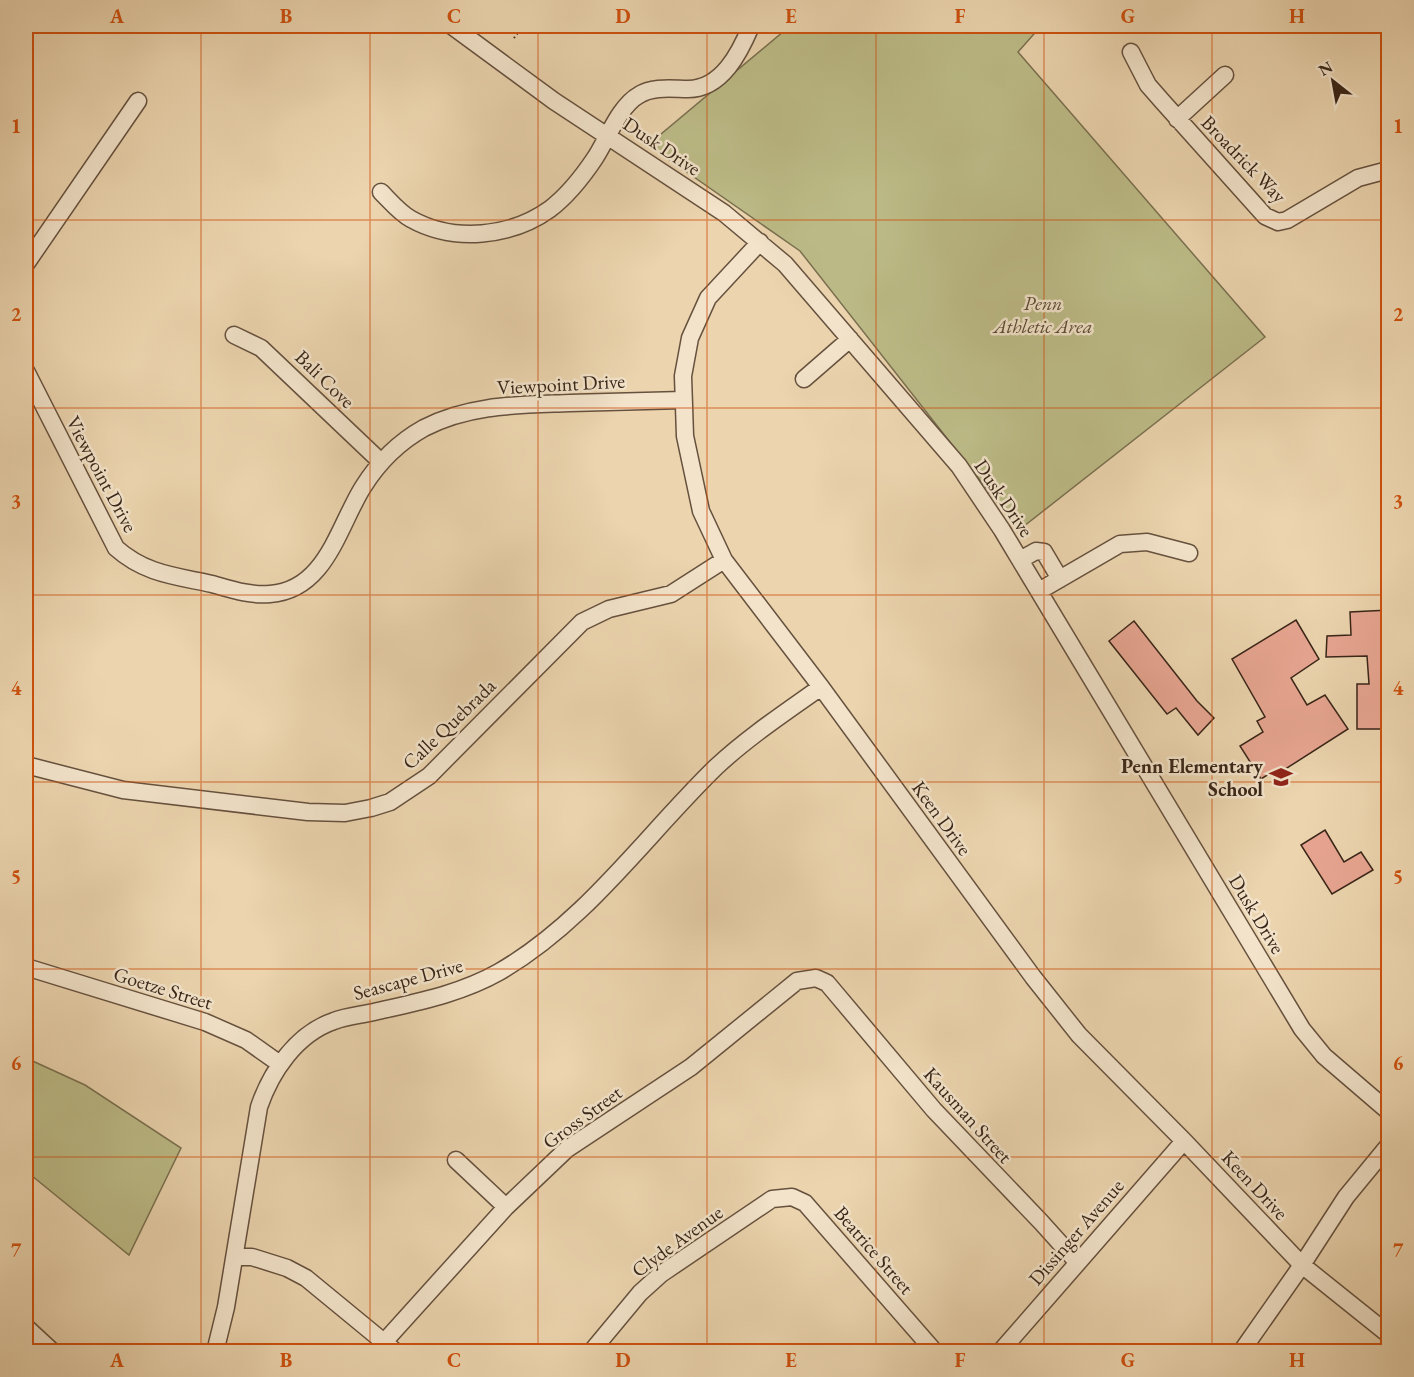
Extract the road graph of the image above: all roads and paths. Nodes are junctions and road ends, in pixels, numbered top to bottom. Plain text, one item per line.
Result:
1 (452, 26) edge
2 (524, 26) edge
3 (751, 26) edge
4 (514, 38) dead end
5 (1131, 52) dead end
6 (1225, 75) dead end
7 (138, 101) dead end
8 (1177, 119) junction
9 (608, 135) junction
10 (1389, 170) edge
11 (381, 192) dead end
12 (760, 242) junction
13 (26, 264) edge
14 (234, 335) dead end
15 (850, 339) junction
16 (27, 377) edge
17 (804, 378) dead end
18 (684, 400) junction
19 (381, 462) junction
20 (1189, 553) dead end
21 (724, 560) junction
22 (1020, 560) junction
23 (1060, 579) junction
24 (1039, 591) junction
25 (821, 687) junction
26 (26, 765) edge
27 (26, 968) edge
28 (834, 992) joint
29 (280, 1064) junction
30 (1389, 1111) edge
31 (1184, 1141) junction
32 (1389, 1146) edge
33 (456, 1160) dead end
34 (772, 1199) joint
35 (506, 1207) junction
36 (235, 1257) junction
37 (1077, 1262) junction
38 (1302, 1265) junction
39 (26, 1327) edge
40 (1389, 1334) edge
41 (391, 1346) edge
42 (45, 1349) edge
43 (215, 1352) edge
44 (591, 1352) edge
45 (935, 1352) edge
46 (1000, 1352) edge
47 (1241, 1352) edge

1 - 9 street, Dusk Drive
2 - 4 path
3 - 9 street
5 - 8 street, Broadrick Way
6 - 8 street
7 - 13 street
8 - 10 street, Broadrick Way
9 - 11 street
9 - 12 street, Dusk Drive
12 - 15 street, Dusk Drive
12 - 18 street, Keen Drive
14 - 19 street, Bali Cove
15 - 17 street
15 - 22 street, Dusk Drive
16 - 19 street, Viewpoint Drive
18 - 19 street, Viewpoint Drive
18 - 21 street, Keen Drive
20 - 23 street
21 - 25 street, Keen Drive
21 - 26 street, Calle Quebrada
22 - 23 street
22 - 24 street, Dusk Drive
23 - 24 street
24 - 30 street, Dusk Drive
25 - 29 street, Seascape Drive
25 - 31 street, Keen Drive
27 - 29 street, Goetze Street
28 - 35 street, Gross Street
28 - 37 street, Kausman Street
29 - 36 street, Seascape Drive
31 - 37 street, Dissinger Avenue
31 - 38 street, Keen Drive
32 - 38 street
33 - 35 street
34 - 44 street, Clyde Avenue
34 - 45 street, Beatrice Street
35 - 41 street, Gross Street
36 - 41 street
36 - 43 street, Seascape Drive
37 - 46 street, Dissinger Avenue
38 - 40 street, Keen Drive
38 - 47 street
39 - 42 street

